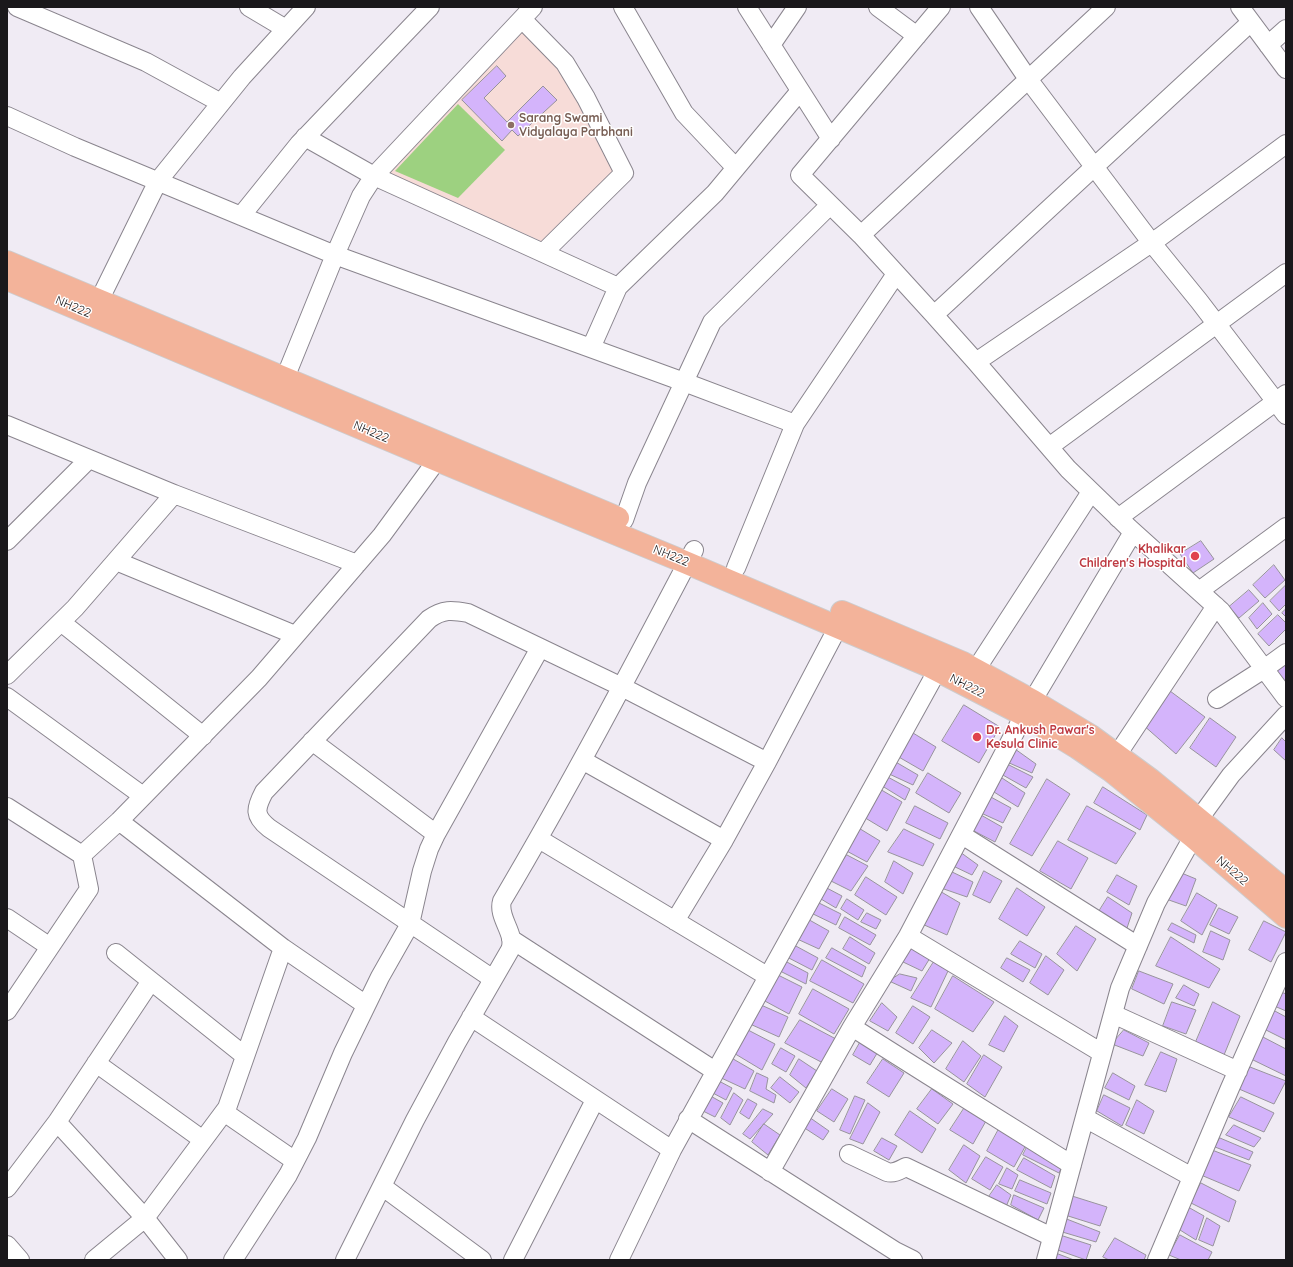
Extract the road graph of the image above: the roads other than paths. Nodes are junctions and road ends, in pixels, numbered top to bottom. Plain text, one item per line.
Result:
1 (17, 7) edge
2 (249, 7) edge
3 (306, 7) edge
4 (430, 7) edge
5 (623, 7) edge
6 (747, 7) edge
7 (797, 7) edge
8 (878, 7) edge
9 (941, 7) edge
10 (979, 7) edge
11 (1106, 7) edge
12 (1240, 7) edge
13 (528, 13) edge
14 (1251, 22) junction
15 (286, 29) junction
16 (1286, 29) edge
17 (916, 36) junction
18 (771, 45) junction
19 (1268, 45) junction
20 (1286, 69) edge
21 (1028, 80) junction
22 (800, 91) junction
23 (221, 103) junction
24 (7, 116) edge
25 (305, 137) junction
26 (831, 139) junction
27 (1286, 144) edge
28 (1094, 167) junction
29 (736, 168) junction
30 (374, 176) junction
31 (158, 181) junction
32 (830, 205) junction
33 (241, 216) junction
34 (860, 235) junction
35 (1152, 242) junction
36 (543, 253) junction
37 (335, 255) junction
38 (7, 262) edge
39 (1286, 273) edge
40 (896, 274) junction
41 (7, 279) edge
42 (618, 287) junction
43 (96, 308) junction
44 (934, 315) junction
45 (1217, 325) junction
46 (591, 348) junction
47 (976, 362) junction
48 (285, 378) junction
49 (684, 382) junction
50 (1283, 404) edge
51 (795, 424) junction
52 (7, 425) edge
53 (1049, 447) junction
54 (89, 459) junction
55 (436, 460) junction
56 (1091, 492) junction
57 (174, 494) junction
58 (1118, 518) junction
59 (624, 520) junction
60 (1286, 527) edge
61 (1133, 532) junction
62 (7, 541) edge
63 (691, 556) junction
64 (116, 561) junction
65 (357, 564) junction
66 (736, 568) junction
67 (1198, 591) junction
68 (1216, 606) junction
69 (61, 622) junction
70 (838, 627) junction
71 (295, 635) junction
72 (540, 648) junction
73 (1286, 653) edge
74 (1264, 669) junction
75 (937, 671) junction
76 (976, 671) junction
77 (7, 676) edge
78 (622, 687) junction
79 (7, 697) edge
80 (1286, 698) edge
81 (1216, 699) dead end
82 (1029, 708) junction
83 (1286, 715) edge
84 (203, 736) junction
85 (312, 742) junction
86 (1116, 755) junction
87 (582, 760) junction
88 (768, 762) junction
89 (143, 796) junction
90 (7, 807) edge
91 (118, 821) junction
92 (1196, 828) junction
93 (436, 834) junction
94 (962, 835) junction
95 (539, 839) junction
96 (724, 840) junction
97 (82, 855) junction
98 (1286, 891) edge
99 (1286, 917) edge
100 (7, 918) edge
101 (675, 921) junction
102 (410, 924) junction
103 (908, 936) junction
104 (511, 939) junction
105 (1138, 946) junction
106 (50, 947) junction
107 (283, 948) junction
108 (116, 953) dead end
109 (1286, 962) edge
110 (767, 976) junction
111 (493, 980) junction
112 (151, 982) junction
113 (366, 1006) junction
114 (7, 1011) edge
115 (1113, 1014) junction
116 (471, 1017) junction
117 (852, 1027) junction
118 (1102, 1053) junction
119 (245, 1056) junction
120 (96, 1063) junction
121 (715, 1071) junction
122 (1238, 1071) junction
123 (595, 1100) junction
124 (224, 1112) junction
125 (1085, 1118) junction
126 (688, 1119) junction
127 (57, 1122) junction
128 (203, 1140) junction
129 (672, 1150) junction
130 (849, 1154) dead end
131 (295, 1161) junction
132 (1072, 1165) junction
133 (770, 1172) junction
134 (1192, 1177) junction
135 (382, 1186) junction
136 (7, 1188) edge
137 (145, 1218) junction
138 (1052, 1237) junction
139 (7, 1245) edge
140 (892, 1255) edge
141 (20, 1260) edge
142 (94, 1260) edge
143 (178, 1260) edge
144 (233, 1260) edge
145 (345, 1260) edge
146 (482, 1260) edge
147 (512, 1260) edge
148 (619, 1260) edge
149 (913, 1260) edge
150 (1046, 1260) edge
151 (1157, 1260) edge

1 - 23 street
2 - 15 street
3 - 15 street
4 - 25 street
5 - 29 street
6 - 18 street
7 - 18 street
8 - 17 street
9 - 17 street
10 - 21 street
11 - 21 street
12 - 14 street
13 - 30 street
13 - 36 street
14 - 19 street
14 - 28 street
15 - 23 street
16 - 19 street
17 - 26 street
18 - 22 street
19 - 20 street
21 - 28 street
21 - 34 street
22 - 26 street
22 - 29 street
23 - 31 street
24 - 31 street
25 - 30 street
25 - 33 street
26 - 32 street
27 - 35 street
28 - 35 street
28 - 44 street
29 - 42 street
30 - 36 street
30 - 37 street
31 - 33 street
31 - 43 street
32 - 34 street
32 - 49 street
33 - 37 street
34 - 40 street
35 - 45 street
35 - 47 street
36 - 42 street
37 - 46 street
37 - 48 street
38 - 43 highway, NH222
39 - 45 street
40 - 44 street
40 - 51 street
41 - 43 highway, NH222
42 - 46 street
43 - 48 highway, NH222
43 - 55 highway, NH222
44 - 47 street
45 - 50 street
45 - 53 street
46 - 49 street
47 - 53 street
48 - 59 highway, NH222
49 - 51 street
49 - 59 street
50 - 58 street
51 - 66 street
52 - 54 street
53 - 56 street
54 - 57 street
54 - 62 street
55 - 63 highway, NH222
55 - 65 street
56 - 58 street
56 - 76 street
57 - 64 street
57 - 65 street
58 - 61 street
59 - 63 highway, NH222
60 - 67 street
61 - 67 street
61 - 82 street
63 - 66 highway, NH222
63 - 70 highway, NH222
63 - 78 street
64 - 69 street
64 - 71 street
65 - 71 street
66 - 76 highway, NH222
67 - 68 street
68 - 74 street
68 - 86 street
69 - 77 street
69 - 84 street
70 - 75 highway, NH222
70 - 88 street
71 - 84 street
72 - 78 street
72 - 85 street
72 - 93 street
73 - 74 street
74 - 80 street
74 - 81 street
75 - 82 highway, NH222
75 - 110 street
76 - 82 highway, NH222
78 - 87 street
78 - 88 street
79 - 89 street
82 - 86 highway, NH222
82 - 92 highway, NH222
82 - 94 street
83 - 92 street
84 - 89 street
85 - 93 street
85 - 102 street
86 - 92 highway, NH222
87 - 95 street
87 - 96 street
88 - 96 street
89 - 91 street
90 - 97 street
91 - 97 street
91 - 107 street
92 - 98 highway, NH222
92 - 99 highway, NH222
92 - 105 street
93 - 102 street
94 - 103 street
94 - 105 street
95 - 101 street
95 - 104 street
96 - 101 street
97 - 106 street
100 - 106 street
101 - 110 street
102 - 111 street
102 - 113 street
103 - 117 street
103 - 118 street
104 - 111 street
104 - 121 street
105 - 115 street
106 - 114 street
107 - 113 street
107 - 119 street
108 - 112 street
109 - 122 street
110 - 121 street
111 - 116 street
112 - 119 street
112 - 120 street
113 - 131 street
115 - 118 street
115 - 122 street
116 - 123 street
116 - 135 street
117 - 132 street
117 - 133 street
118 - 125 street
119 - 124 street
120 - 127 street
120 - 128 street
121 - 126 street
122 - 134 street
123 - 129 street
123 - 147 street
124 - 128 street
124 - 131 street
125 - 132 street
125 - 134 street
126 - 129 street
126 - 133 street
127 - 136 street
127 - 137 street
128 - 137 street
129 - 148 street
130 - 138 street
131 - 144 street
132 - 138 street
133 - 140 street
134 - 151 street
135 - 145 street
135 - 146 street
137 - 142 street
137 - 143 street
138 - 150 street
139 - 141 street
140 - 149 street

